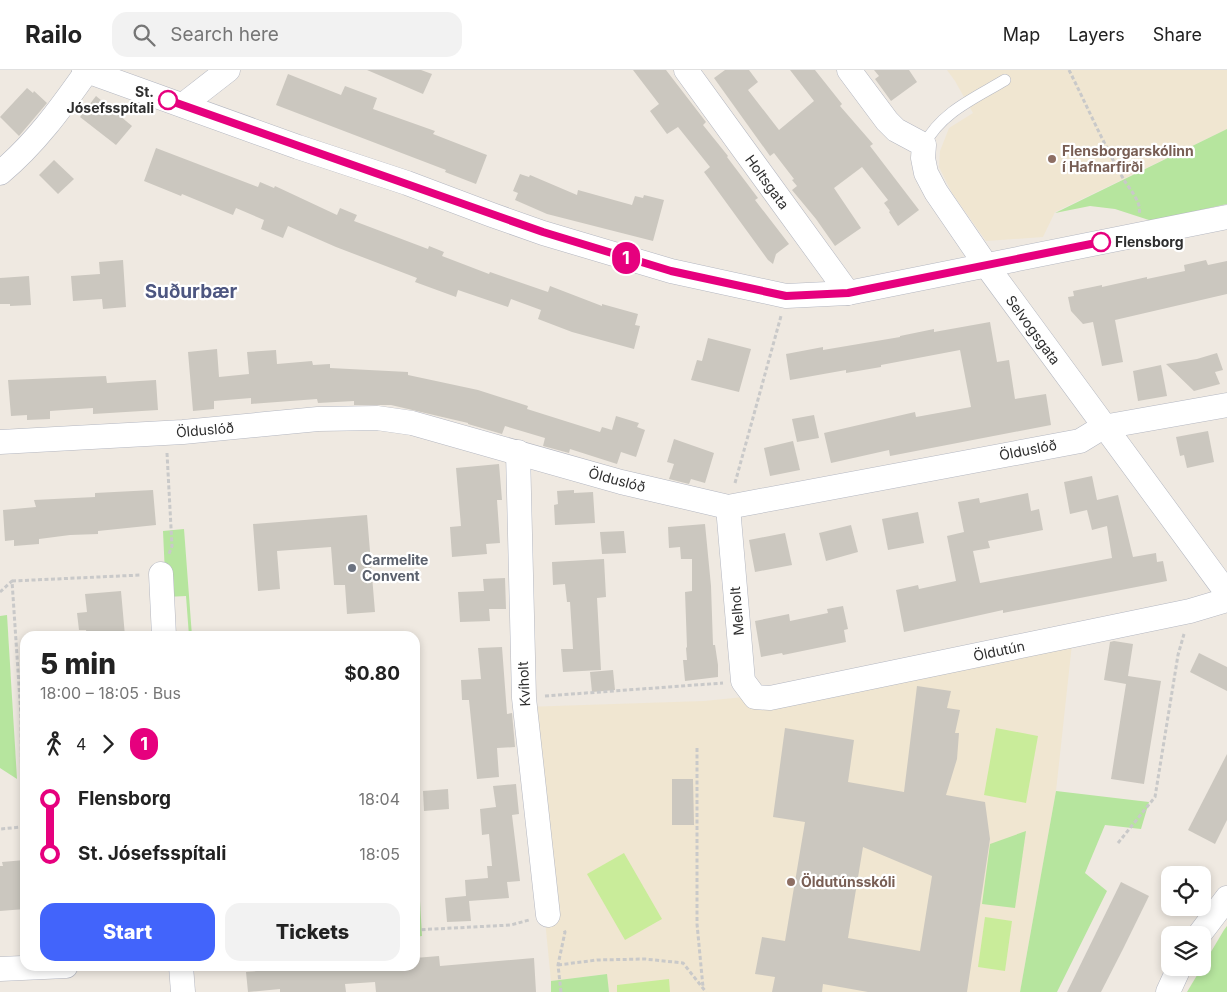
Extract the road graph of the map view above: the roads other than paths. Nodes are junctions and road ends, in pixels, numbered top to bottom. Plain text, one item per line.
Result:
1 (228, 70) edge
2 (686, 70) edge
3 (94, 72) edge
4 (855, 78) edge
5 (1005, 80) dead end
6 (182, 105) junction
7 (924, 145) junction
8 (0, 173) edge
9 (1227, 217) edge
10 (986, 265) junction
11 (848, 293) junction
12 (1227, 405) edge
13 (1103, 427) junction
14 (0, 442) edge
15 (518, 452) junction
16 (728, 507) junction
17 (161, 574) road end
18 (1227, 593) edge
19 (1227, 600) edge
20 (164, 631) edge
21 (770, 698) joint
22 (1227, 898) edge
23 (548, 915) road end
24 (1206, 926) edge
25 (20, 968) edge
26 (0, 969) edge
27 (181, 971) edge
28 (1175, 976) edge
29 (183, 992) edge
30 (1168, 992) edge

1 - 6 street
2 - 11 street, Holtsgata
3 - 6 street
3 - 8 street
4 - 7 street
5 - 7 lane
6 - 11 street
7 - 10 street, Selvogsgata
9 - 10 street
10 - 11 street
10 - 13 street, Selvogsgata
12 - 13 street, Ölduslóð
13 - 16 street, Ölduslóð
13 - 18 street, Selvogsgata
14 - 15 street, Ölduslóð
15 - 16 street, Ölduslóð
15 - 23 street, Kvíholt
16 - 21 street, Melholt
17 - 20 street
19 - 21 street, Öldutún
22 - 24 street
25 - 26 street
27 - 29 street
28 - 30 street

